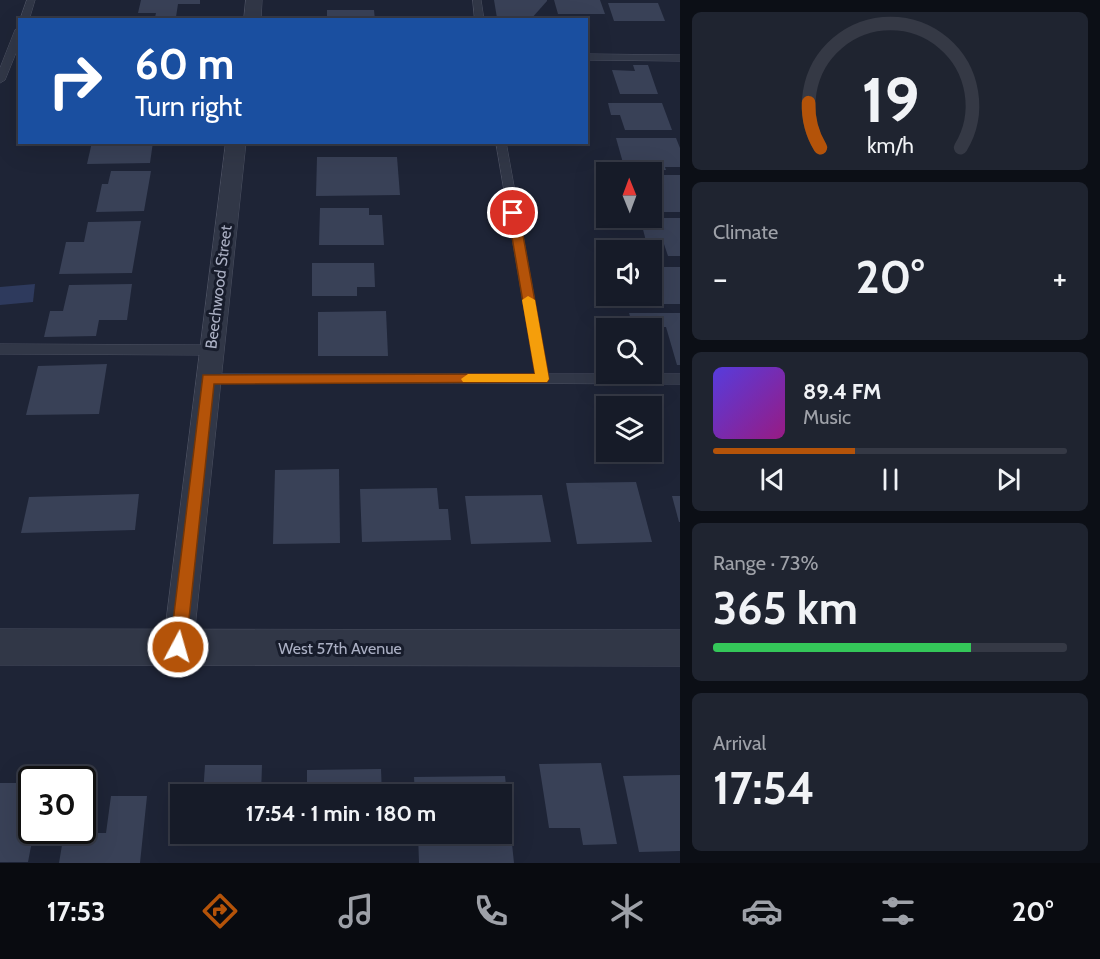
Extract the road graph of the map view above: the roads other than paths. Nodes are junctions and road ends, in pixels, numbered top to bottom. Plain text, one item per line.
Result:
1 (31, 0) edge
2 (254, 0) edge
3 (477, 0) edge
4 (25, 18) edge
5 (252, 18) edge
6 (480, 18) edge
7 (18, 35) edge
8 (588, 57) edge
9 (680, 58) edge
10 (0, 80) edge
11 (236, 144) edge
12 (501, 144) edge
13 (0, 349) edge
14 (211, 350) junction
15 (208, 379) junction
16 (542, 379) junction
17 (680, 379) edge
18 (0, 647) edge
19 (178, 647) junction
20 (680, 648) edge

1 - 4 lane
2 - 5 street
3 - 6 lane
7 - 10 lane
8 - 9 lane
11 - 14 street, Beechwood Street
12 - 16 lane
13 - 14 lane
14 - 15 street, Beechwood Street
15 - 16 lane
15 - 19 street, Beechwood Street
16 - 17 lane
18 - 19 street, West 57th Avenue
19 - 20 street, West 57th Avenue

